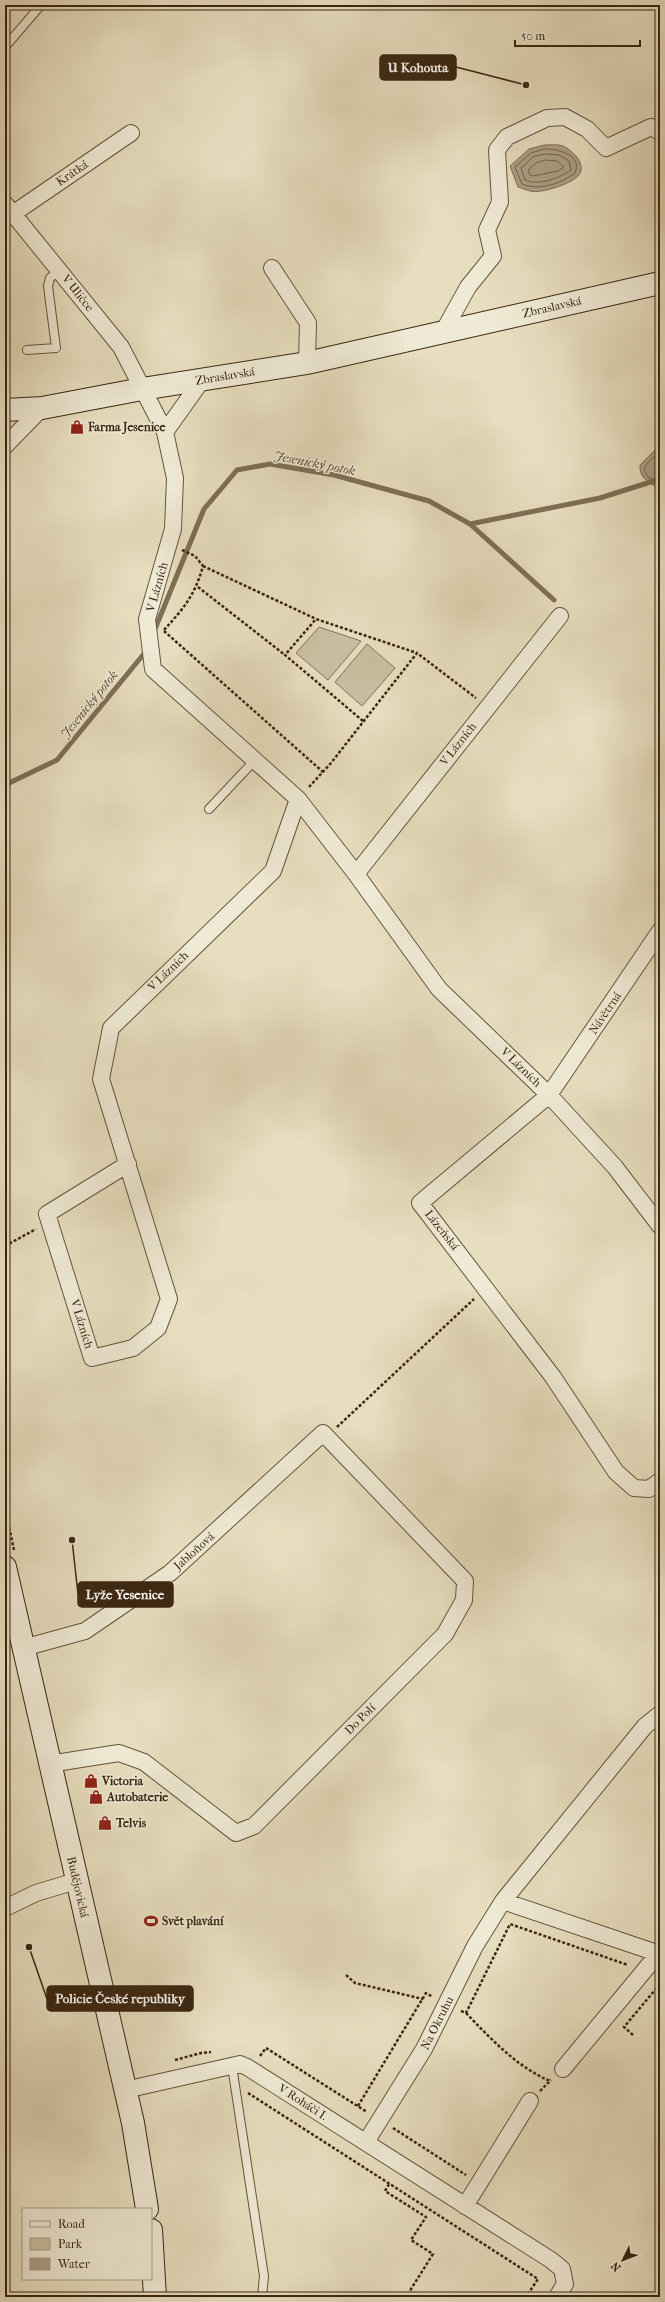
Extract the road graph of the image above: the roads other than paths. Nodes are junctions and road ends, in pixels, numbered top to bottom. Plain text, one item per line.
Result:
1 (42, 5) edge
2 (5, 47) edge
3 (660, 132) edge
4 (131, 133) dead end
5 (7, 206) edge
6 (272, 268) dead end
7 (59, 270) junction
8 (660, 283) edge
9 (443, 332) junction
10 (28, 350) dead end
11 (307, 363) junction
12 (202, 380) junction
13 (142, 389) junction
14 (42, 408) junction
15 (5, 410) edge
16 (165, 432) junction
17 (5, 446) edge
18 (560, 616) dead end
19 (255, 760) junction
20 (298, 799) junction
21 (209, 809) dead end
22 (356, 874) junction
23 (660, 931) edge
24 (549, 1095) junction
25 (128, 1164) junction
26 (660, 1226) edge
27 (325, 1435) joint
28 (660, 1480) edge
29 (5, 1567) edge
30 (23, 1648) junction
31 (660, 1714) edge
32 (49, 1764) junction
33 (76, 1881) junction
34 (503, 1901) junction
35 (5, 1908) edge
36 (659, 1954) edge
37 (232, 2066) junction
38 (563, 2069) road end
39 (125, 2090) junction
40 (530, 2101) road end
41 (366, 2142) junction
42 (465, 2206) junction
43 (147, 2208) edge
44 (152, 2247) edge
45 (155, 2297) edge
46 (262, 2297) edge
47 (557, 2297) edge

1 - 2 lane
3 - 9 street
4 - 5 street, Krátká
5 - 7 street, V Uličce
6 - 11 street
7 - 10 lane
7 - 13 street, V Uličce
8 - 9 main road, Zbraslavská
9 - 11 main road, Zbraslavská
11 - 12 main road, Zbraslavská
12 - 13 main road, Zbraslavská
12 - 16 street
13 - 14 main road, Zbraslavská
13 - 16 street, V Lázních
14 - 15 main road, Zbraslavská
14 - 17 street
16 - 19 street, V Lázních
18 - 22 street, V Lázních
19 - 20 street, V Lázních
19 - 21 lane
20 - 22 street, V Lázních
20 - 25 street, V Lázních
22 - 24 street, V Lázních
23 - 24 street, Návětrná
24 - 26 street
24 - 28 street, Lázeňská
25 - 25 street, V Lázních
27 - 30 street, Jabloňová
27 - 32 street, Do Polí
29 - 30 main road, Budějovická
30 - 32 main road, Budějovická
31 - 34 street, Na Okruhu
32 - 33 main road, Budějovická
33 - 35 street
33 - 39 main road, Budějovická
34 - 36 street
34 - 41 street, Na Okruhu
36 - 38 street
37 - 39 street, V Roháči I.
37 - 41 street, V Roháči I.
37 - 46 lane
39 - 43 main road, Budějovická
40 - 42 street
41 - 42 street, V Roháči I.
42 - 47 street, V Roháči I.
44 - 45 main road

